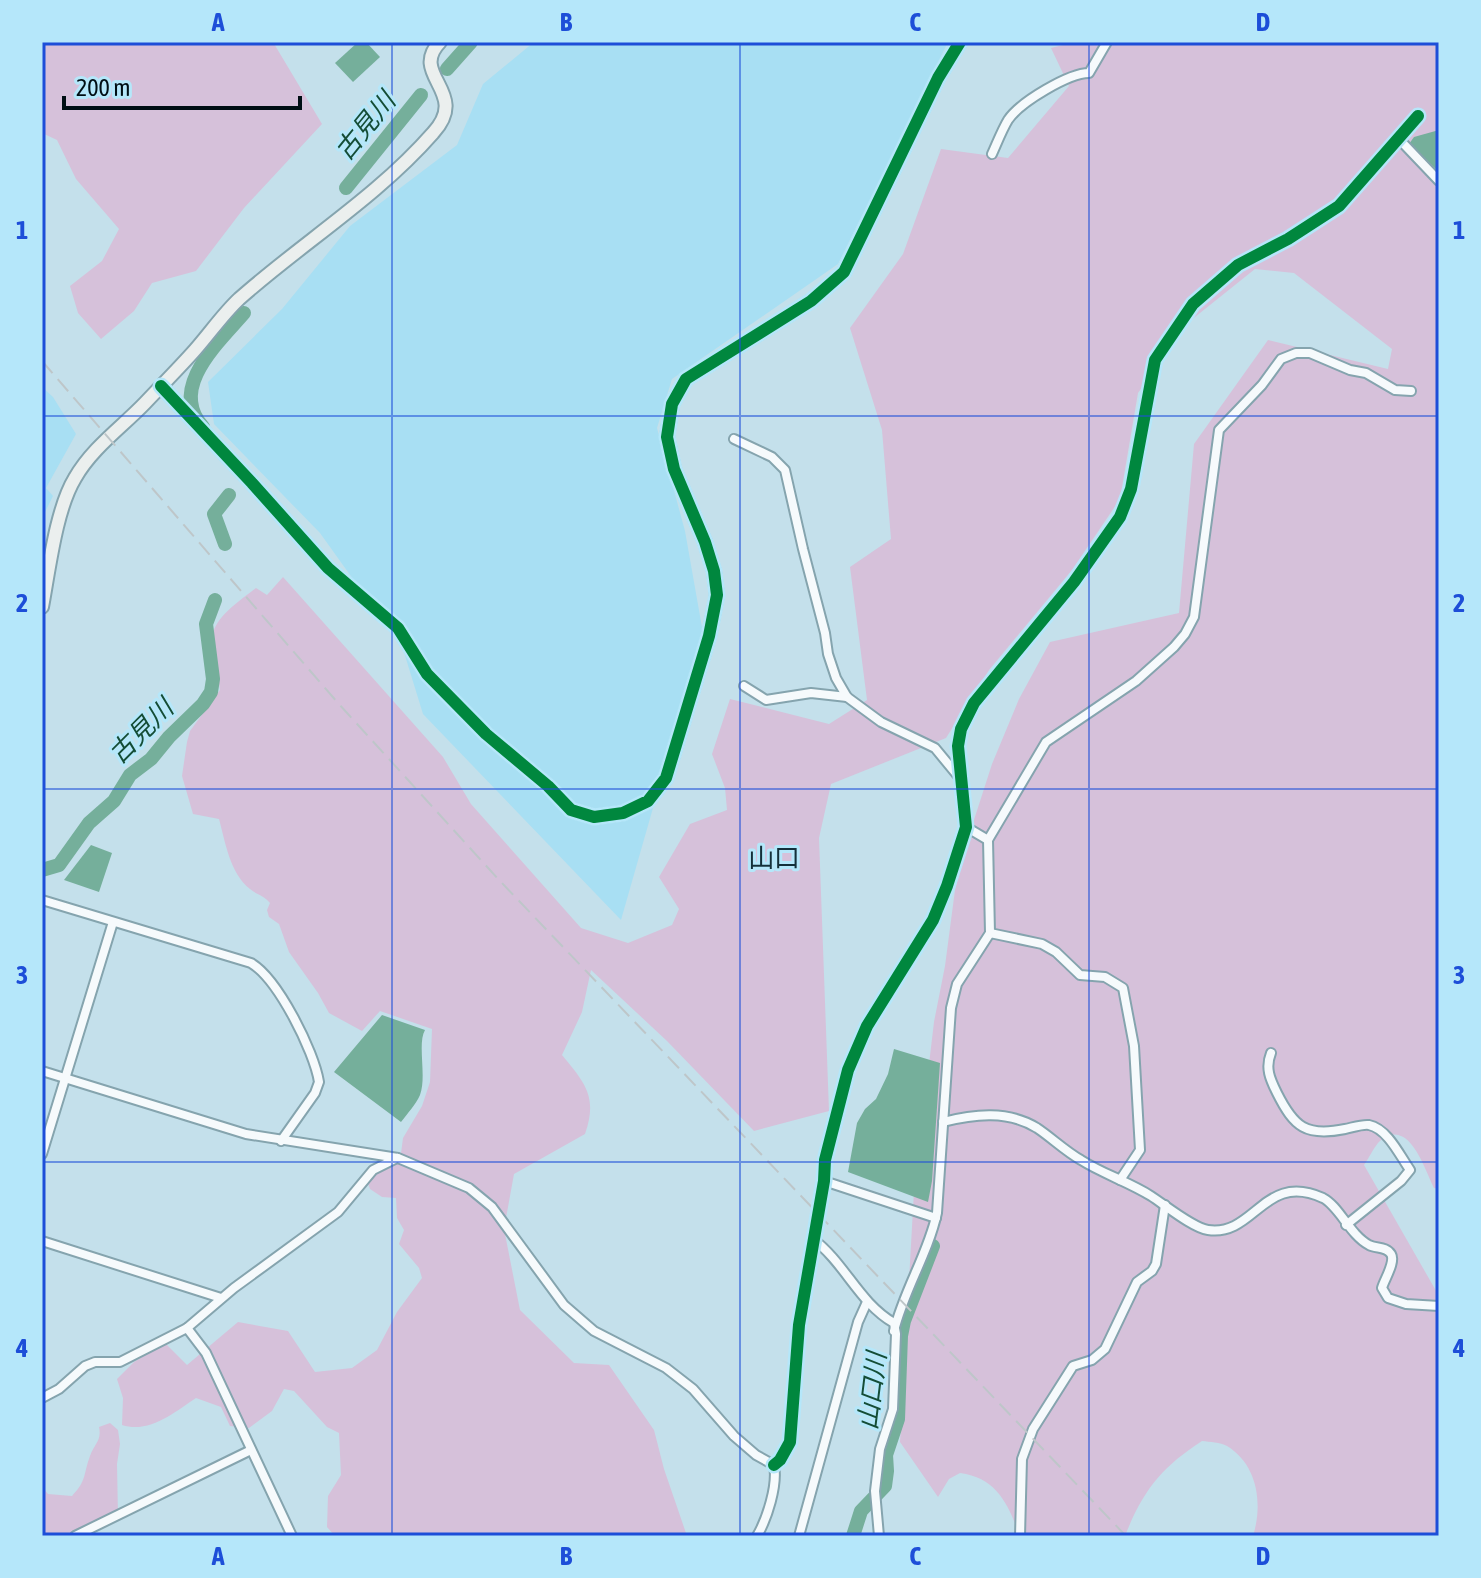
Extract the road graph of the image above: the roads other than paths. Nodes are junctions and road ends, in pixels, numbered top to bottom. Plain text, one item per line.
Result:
1 (440, 42) edge
2 (960, 42) edge
3 (1107, 42) edge
4 (1418, 116) dead end
5 (1399, 139) junction
6 (992, 154) dead end
7 (1439, 181) edge
8 (161, 386) junction
9 (1411, 391) dead end
10 (734, 439) dead end
11 (42, 607) edge
12 (744, 686) dead end
13 (847, 697) junction
14 (964, 782) junction
15 (966, 827) junction
16 (988, 840) junction
17 (42, 900) edge
18 (113, 922) junction
19 (990, 933) junction
20 (1271, 1053) dead end
21 (42, 1071) edge
22 (65, 1079) junction
23 (943, 1122) junction
24 (281, 1141) junction
25 (42, 1154) edge
26 (398, 1158) junction
27 (1120, 1180) junction
28 (824, 1181) junction
29 (1165, 1205) junction
30 (936, 1218) junction
31 (1346, 1225) junction
32 (813, 1239) junction
33 (42, 1241) edge
34 (221, 1298) junction
35 (867, 1302) junction
36 (1439, 1306) edge
37 (187, 1328) junction
38 (894, 1331) junction
39 (42, 1398) edge
40 (251, 1450) junction
41 (774, 1465) junction
42 (75, 1536) edge
43 (292, 1536) edge
44 (757, 1536) edge
45 (799, 1536) edge
46 (879, 1536) edge
47 (1020, 1536) edge

1 - 8 street
2 - 8 street
3 - 6 street
4 - 5 street
5 - 7 street
5 - 14 street
8 - 11 street
9 - 16 street
10 - 13 street
12 - 13 street
13 - 14 street
14 - 15 street
15 - 16 street
15 - 28 street
16 - 19 street
17 - 18 street
18 - 22 street
18 - 24 street
19 - 23 street
19 - 27 street
20 - 31 street
21 - 22 street
22 - 24 street
22 - 25 street
23 - 27 street
23 - 30 street
24 - 26 street
26 - 34 street
26 - 41 street
27 - 29 street
28 - 30 street
28 - 32 street
29 - 31 street
29 - 47 street
30 - 38 street
31 - 36 street
32 - 35 street
32 - 41 street
33 - 34 street
34 - 37 street
35 - 38 street
35 - 45 street
37 - 39 street
37 - 40 street
38 - 46 street
40 - 42 street
40 - 43 street
41 - 44 street

